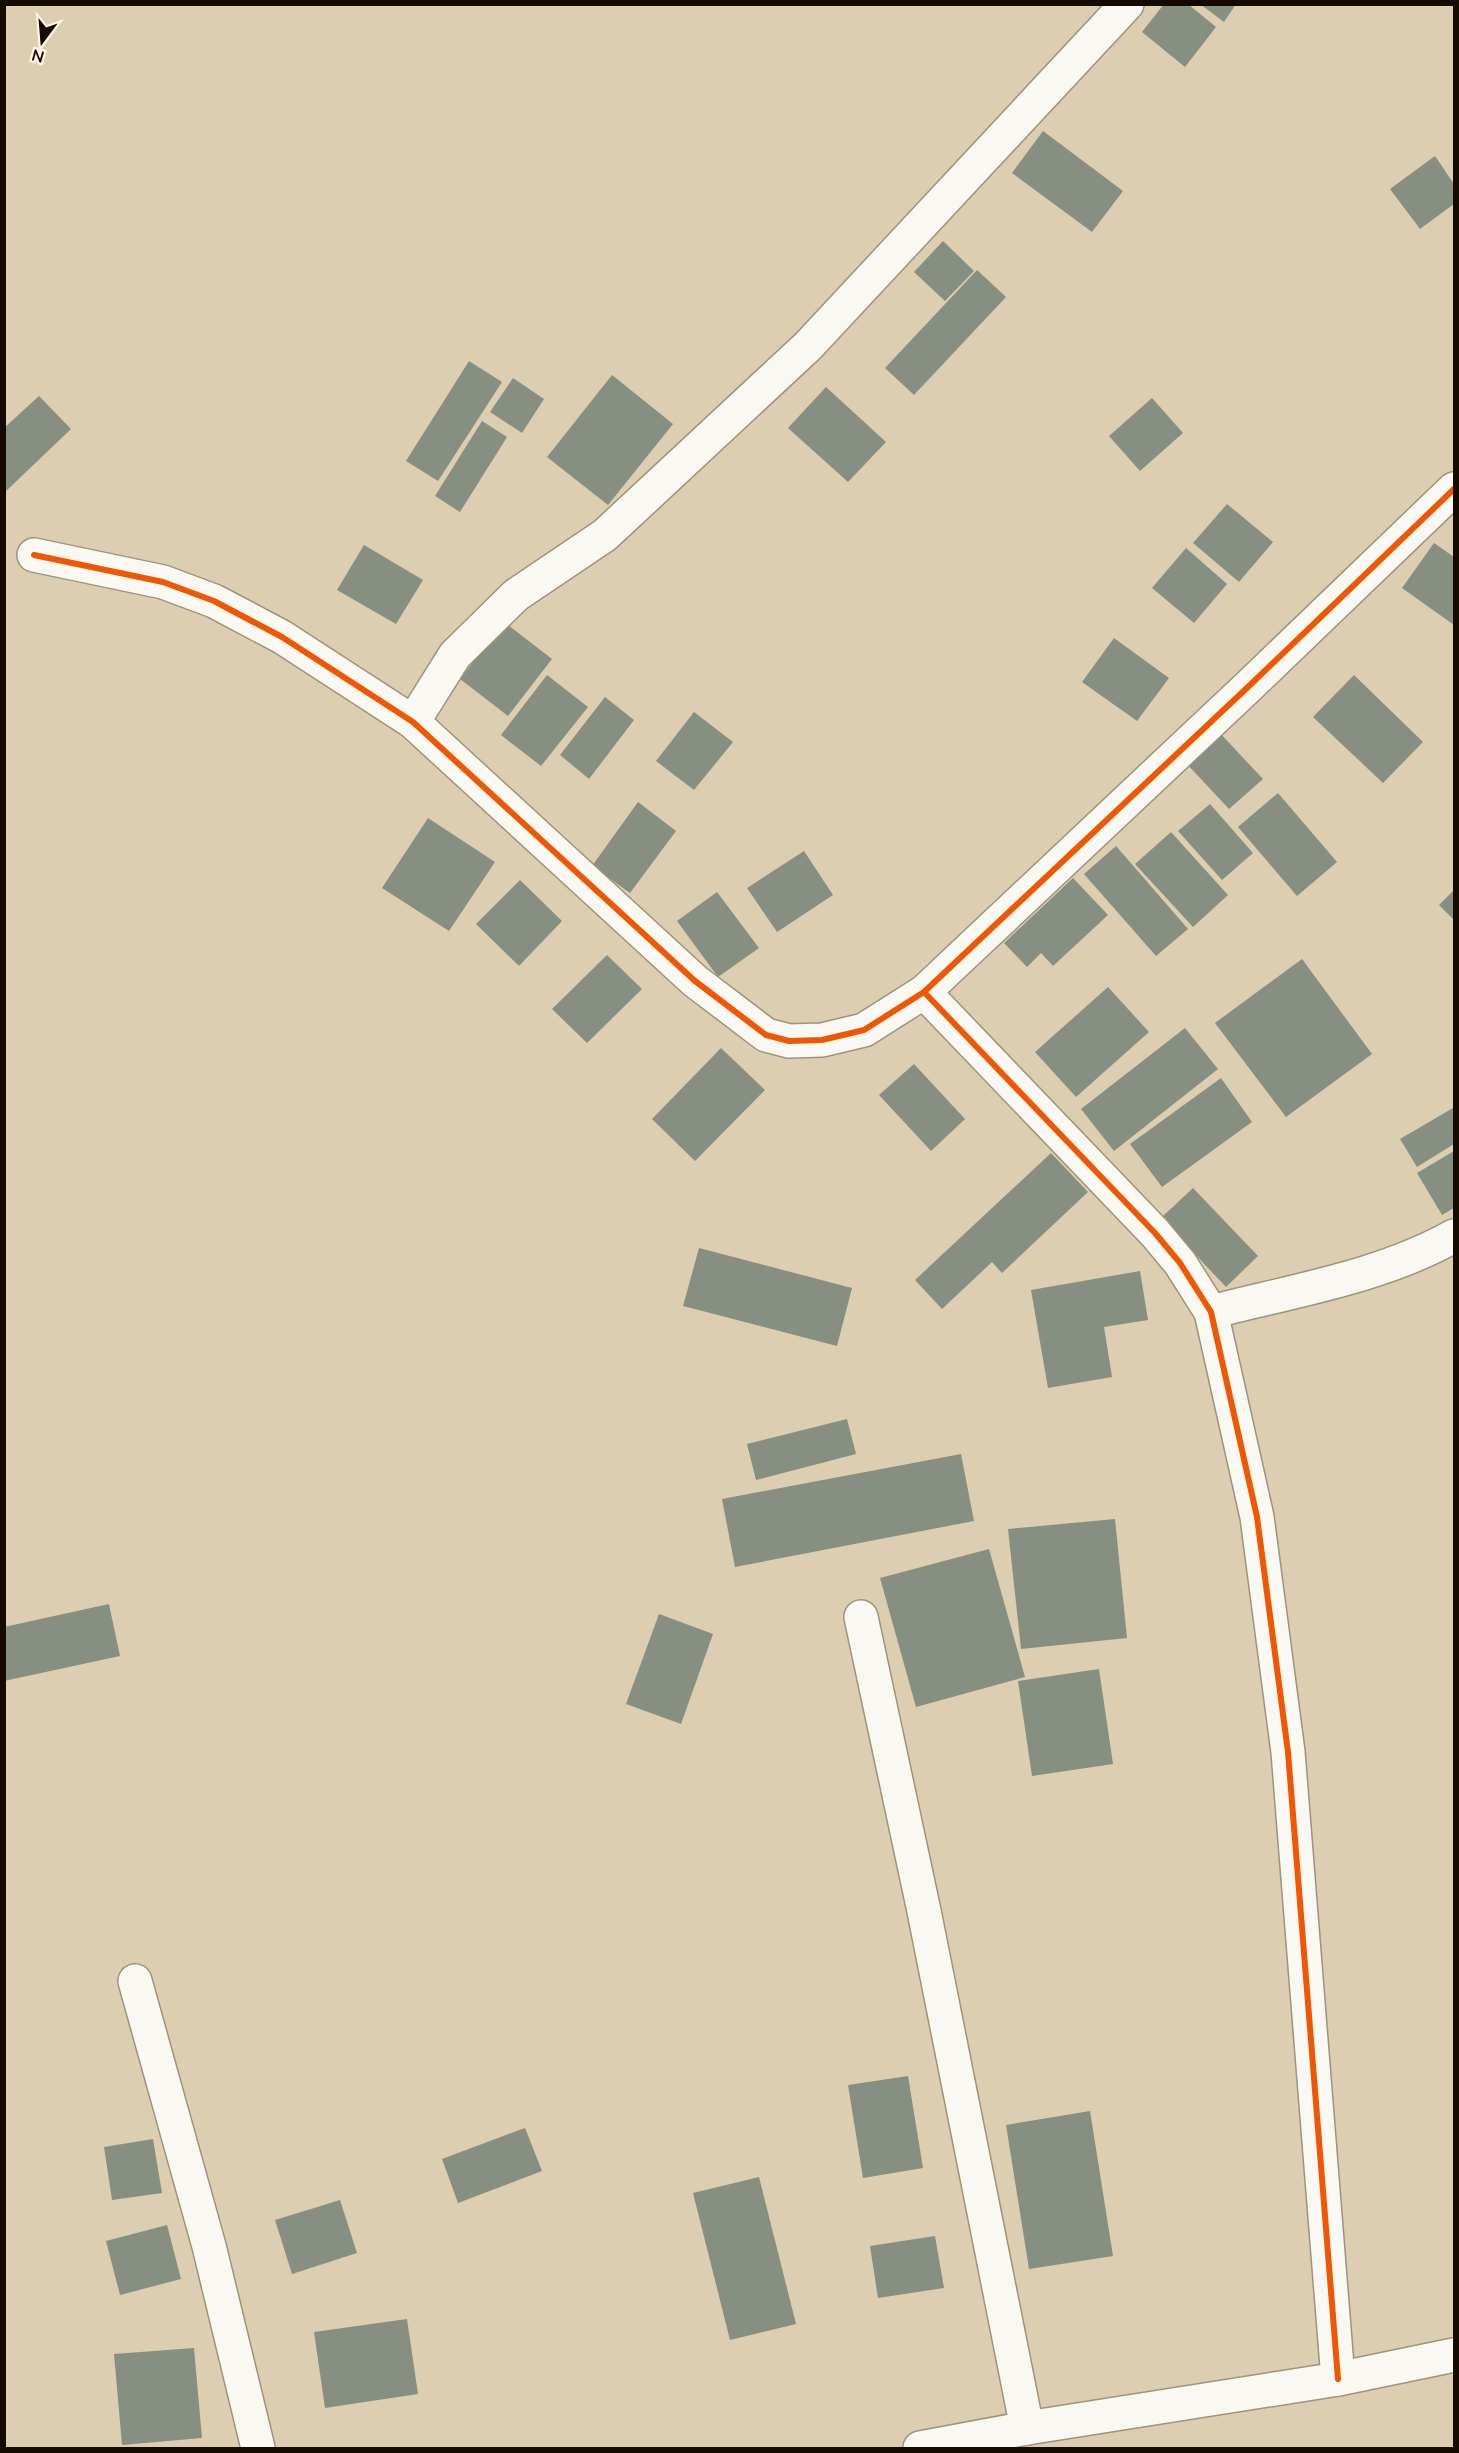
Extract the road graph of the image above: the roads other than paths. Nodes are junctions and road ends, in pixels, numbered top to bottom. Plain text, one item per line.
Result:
1 (1127, 4) edge
2 (1455, 489) edge
3 (34, 555) dead end
4 (413, 722) junction
5 (924, 992) junction
6 (1455, 1236) edge
7 (1211, 1312) junction
8 (861, 1617) dead end
9 (135, 1981) dead end
10 (1455, 2355) edge
11 (1338, 2379) junction
12 (1027, 2428) junction
13 (258, 2448) edge
14 (920, 2448) edge

1 - 4 main road
2 - 5 main road
3 - 4 main road
4 - 5 main road
5 - 7 main road
6 - 7 main road
7 - 11 main road
8 - 12 main road
9 - 13 main road
10 - 11 main road
11 - 12 main road
12 - 14 main road

